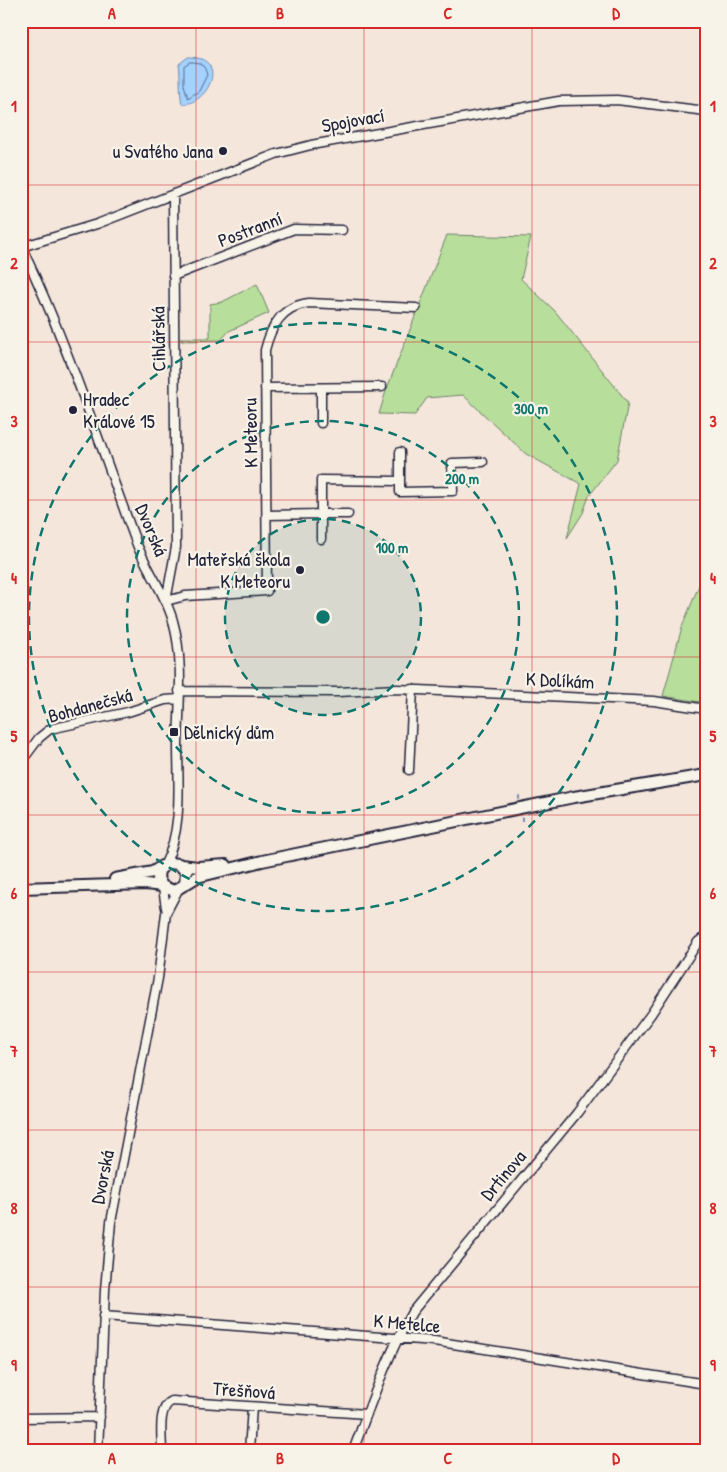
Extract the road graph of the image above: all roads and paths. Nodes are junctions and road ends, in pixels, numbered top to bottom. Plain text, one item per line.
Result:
1 (706, 112) edge
2 (173, 196) junction
3 (342, 230) dead end
4 (21, 247) edge
5 (173, 276) junction
6 (416, 308) dead end
7 (382, 387) dead end
8 (265, 388) junction
9 (321, 388) junction
10 (321, 423) dead end
11 (400, 452) dead end
12 (483, 462) dead end
13 (400, 481) junction
14 (453, 491) junction
15 (459, 497) dead end
16 (321, 514) junction
17 (348, 514) dead end
18 (267, 515) junction
19 (321, 539) dead end
20 (166, 601) junction
21 (413, 689) junction
22 (180, 695) junction
23 (706, 709) edge
24 (21, 762) edge
25 (409, 770) dead end
26 (706, 774) edge
27 (174, 840) junction
28 (262, 861) junction
29 (164, 865) junction
30 (180, 865) junction
31 (79, 885) junction
32 (162, 887) junction
33 (181, 887) junction
34 (21, 888) edge
35 (166, 913) junction
36 (706, 936) edge
37 (104, 1316) junction
38 (398, 1338) junction
39 (706, 1384) edge
40 (252, 1407) junction
41 (367, 1414) junction
42 (100, 1417) junction
43 (21, 1418) edge
44 (98, 1451) edge
45 (162, 1451) edge
46 (249, 1451) edge
47 (354, 1451) edge

1 - 2 street, Spojovací
2 - 4 street, Spojovací
2 - 5 street, Cihlářská
3 - 5 street, Postranní
4 - 20 street, Dvorská
5 - 20 street, Cihlářská
6 - 8 street, K Meteoru
7 - 9 street
8 - 9 street
8 - 18 street, K Meteoru
9 - 10 street
11 - 13 street
12 - 14 street
13 - 14 street
13 - 16 street
14 - 15 street
16 - 17 street
16 - 18 street
16 - 19 street
18 - 20 street, K Meteoru
20 - 22 street, Dvorská
21 - 22 street, K Dolíkám
21 - 23 street, K Dolíkám
21 - 25 street
22 - 24 street, Bohdanečská
22 - 27 street, Dvorská
26 - 28 main road
27 - 29 street, Dvorská
27 - 30 street, Dvorská
28 - 30 main road
28 - 33 main road
29 - 30 main road
29 - 31 main road
29 - 32 main road, Dvorská
30 - 33 main road, Dvorská
31 - 32 main road
31 - 34 main road
32 - 33 main road
32 - 35 street, Dvorská
33 - 35 street, Dvorská
35 - 37 street, Dvorská
36 - 38 street, Drtinova
37 - 38 street, K Metelce
37 - 42 street, Dvorská
38 - 39 street, K Metelce
38 - 41 street, Drtinova
40 - 41 street, Třešňová
40 - 45 street, Třešňová
40 - 46 street
41 - 47 street, Drtinova
42 - 43 street
42 - 44 street, Dvorská

